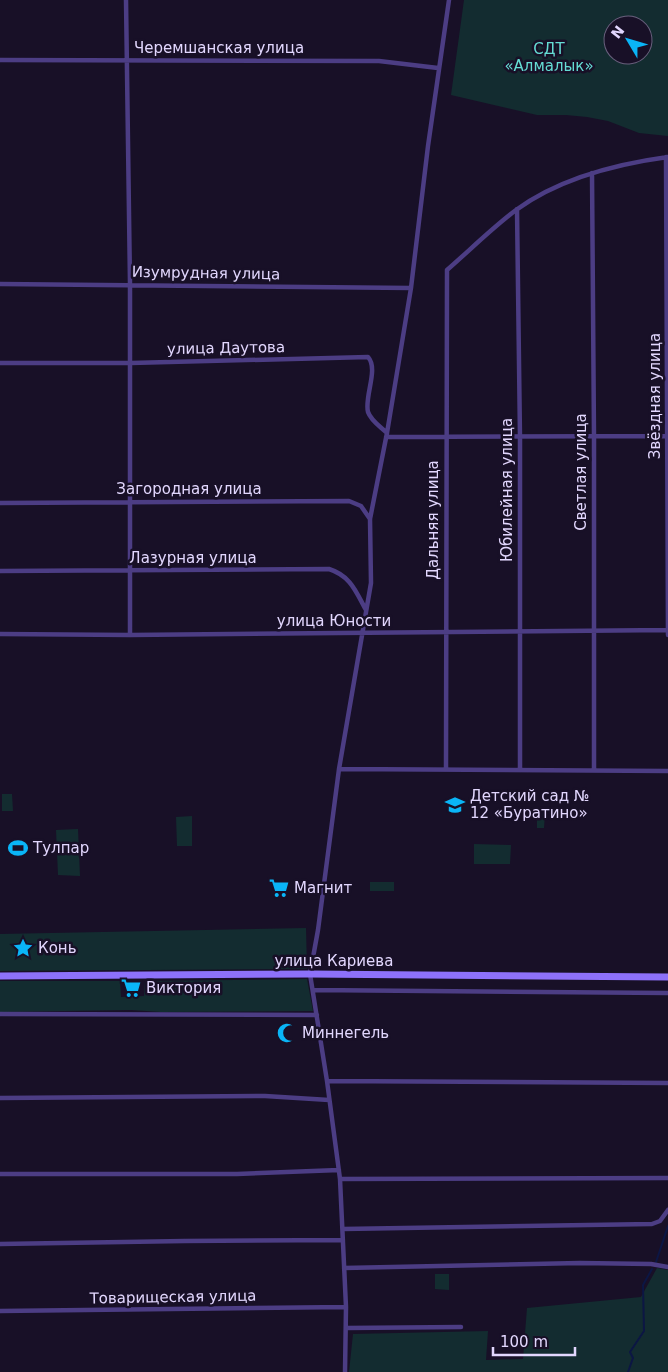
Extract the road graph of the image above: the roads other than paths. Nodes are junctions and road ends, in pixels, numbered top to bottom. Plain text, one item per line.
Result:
1 (126, 0) edge
2 (449, 0) edge
3 (0, 60) edge
4 (126, 61) junction
5 (438, 68) junction
6 (667, 157) edge
7 (592, 173) junction
8 (517, 209) junction
9 (0, 284) edge
10 (130, 284) junction
11 (411, 288) junction
12 (0, 363) edge
13 (130, 363) junction
14 (387, 435) junction
15 (668, 436) edge
16 (594, 437) junction
17 (446, 438) junction
18 (520, 438) junction
19 (130, 502) junction
20 (0, 503) edge
21 (370, 519) junction
22 (0, 571) edge
23 (130, 571) junction
24 (366, 610) junction
25 (668, 630) edge
26 (520, 631) junction
27 (593, 631) junction
28 (362, 633) junction
29 (445, 633) junction
30 (0, 634) edge
31 (130, 635) junction
32 (668, 635) edge
33 (339, 769) junction
34 (446, 769) junction
35 (520, 770) junction
36 (594, 770) junction
37 (668, 771) edge
38 (310, 974) junction
39 (0, 976) edge
40 (668, 977) edge
41 (313, 990) junction
42 (668, 993) edge
43 (0, 1014) edge
44 (317, 1015) junction
45 (328, 1081) junction
46 (668, 1082) edge
47 (0, 1098) edge
48 (330, 1100) junction
49 (339, 1170) junction
50 (0, 1174) edge
51 (668, 1178) edge
52 (340, 1179) junction
53 (668, 1210) edge
54 (343, 1229) junction
55 (343, 1240) junction
56 (0, 1244) edge
57 (668, 1267) edge
58 (344, 1268) junction
59 (346, 1308) junction
60 (0, 1311) edge
61 (461, 1327) dead end
62 (346, 1328) junction
63 (345, 1372) edge

1 - 4 street
2 - 5 street
3 - 4 street, Черемшанская улица
4 - 5 street, Черемшанская улица
4 - 10 street
5 - 11 street
6 - 7 street
6 - 15 street, Звёздная улица
7 - 8 street
7 - 16 street, Светлая улица
8 - 17 street, Дальняя улица
8 - 18 street, Юбилейная улица
9 - 10 street, Изумрудная улица
10 - 11 street, Изумрудная улица
10 - 13 street
11 - 14 street
12 - 13 street, улица Даутова
13 - 14 street, улица Даутова
13 - 19 street
14 - 17 street
14 - 21 street
15 - 16 street
15 - 25 street, Звёздная улица
16 - 18 street
16 - 27 street, Светлая улица
17 - 18 street
17 - 29 street, Дальняя улица
18 - 26 street, Юбилейная улица
19 - 20 street, Загородная улица
19 - 21 street, Загородная улица
19 - 23 street
21 - 24 street
22 - 23 street, Лазурная улица
23 - 24 street, Лазурная улица
23 - 31 street
24 - 28 street
25 - 27 street, улица Юности
25 - 32 street, Звёздная улица
26 - 27 street, улица Юности
26 - 29 street, улица Юности
26 - 35 street, Юбилейная улица
27 - 36 street, Светлая улица
28 - 29 street, улица Юности
28 - 31 street, улица Юности
28 - 33 street
29 - 34 street, Дальняя улица
30 - 31 street, улица Юности
33 - 34 street
33 - 38 street
34 - 35 street
35 - 36 street
36 - 37 street
38 - 39 main road, улица Кариева
38 - 40 main road, улица Кариева
38 - 41 street
41 - 42 street
41 - 44 street
43 - 44 street
44 - 45 street
45 - 46 street
45 - 48 street
47 - 48 street
48 - 49 street
49 - 50 street
49 - 52 street
51 - 52 street
52 - 54 street
53 - 54 street
54 - 55 street
55 - 56 street
55 - 58 street
57 - 58 street
58 - 59 street
59 - 60 street, Товарищеская улица
59 - 62 street
61 - 62 street
62 - 63 street

